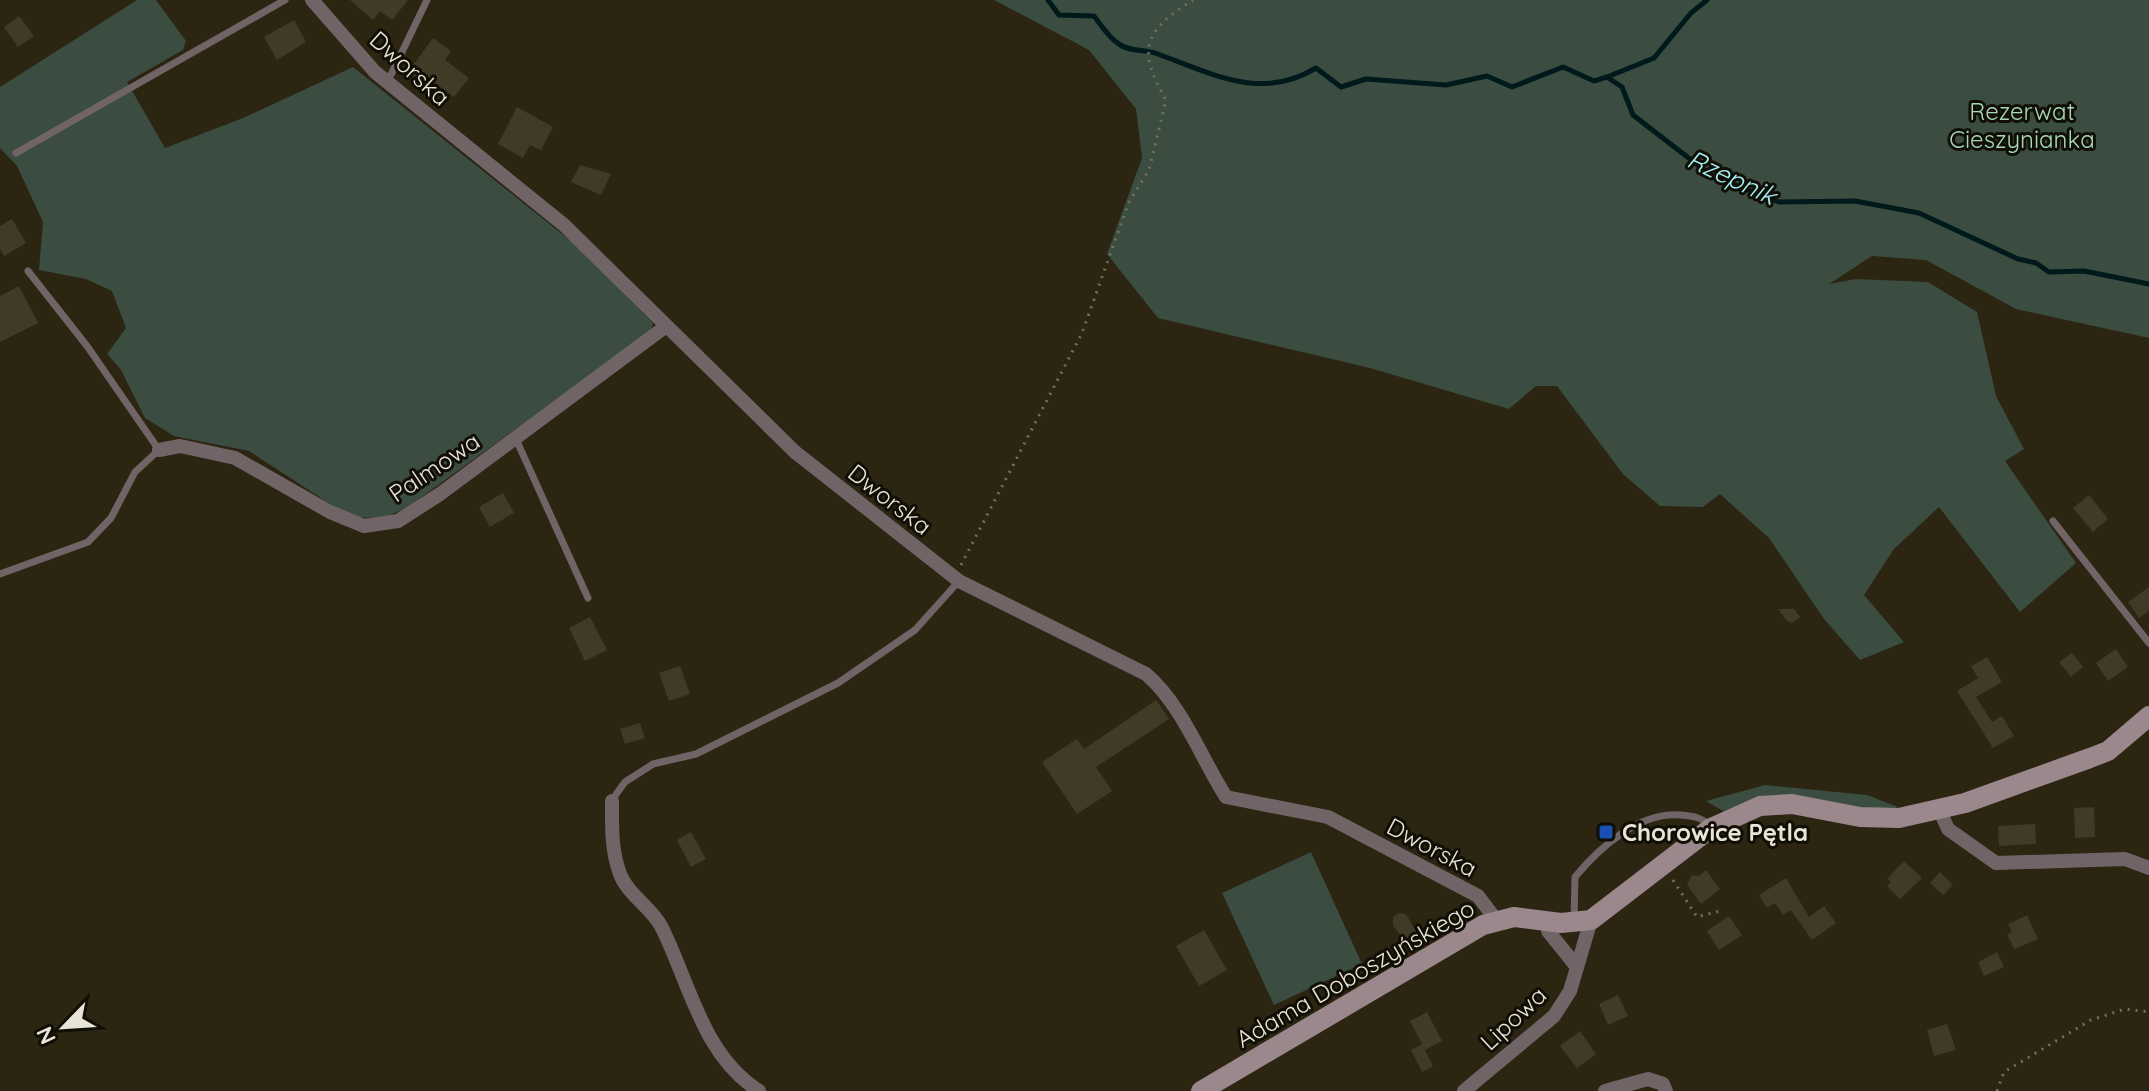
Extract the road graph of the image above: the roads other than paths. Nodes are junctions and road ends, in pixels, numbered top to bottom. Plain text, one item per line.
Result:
1 (285, 0) edge
2 (312, 0) edge
3 (427, 0) edge
4 (387, 82) junction
5 (16, 153) dead end
6 (28, 271) dead end
7 (665, 327) junction
8 (515, 437) junction
9 (159, 450) junction
10 (2053, 521) dead end
11 (0, 574) edge
12 (957, 580) junction
13 (588, 598) dead end
14 (2149, 643) edge
15 (2149, 716) edge
16 (612, 801) joint
17 (1939, 809) junction
18 (1711, 828) junction
19 (2149, 868) edge
20 (1497, 921) junction
21 (1548, 921) junction
22 (1583, 922) junction
23 (1577, 967) junction
24 (759, 1091) edge
25 (1201, 1091) edge
26 (1464, 1091) edge
27 (1605, 1091) edge
28 (1666, 1091) edge

1 - 5 lane
2 - 4 street, Dworska
3 - 4 lane
4 - 7 street, Dworska
6 - 9 lane
7 - 8 street, Palmowa
7 - 12 street, Dworska
8 - 9 street, Palmowa
8 - 13 lane
9 - 11 lane
10 - 14 lane
12 - 16 lane
12 - 20 street, Dworska
15 - 17 street
16 - 24 street
17 - 18 street
17 - 19 street
18 - 22 street
18 - 22 lane
20 - 21 street, Adama Doboszyńskiego
20 - 25 street, Adama Doboszyńskiego
21 - 22 street, Adama Doboszyńskiego
21 - 23 street
22 - 23 street, Lipowa
23 - 26 street, Lipowa
27 - 28 street

